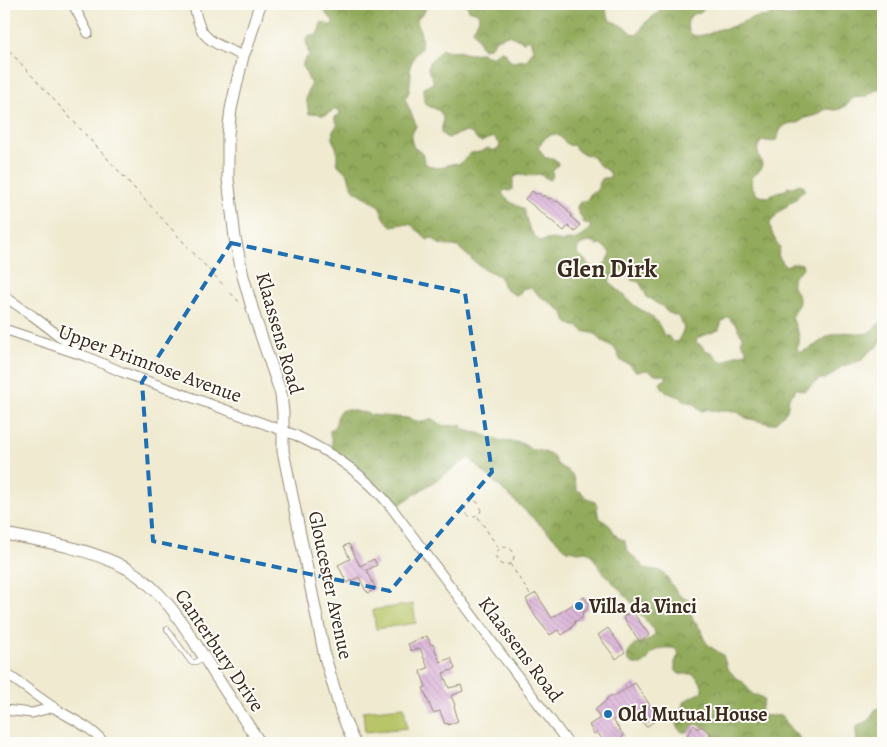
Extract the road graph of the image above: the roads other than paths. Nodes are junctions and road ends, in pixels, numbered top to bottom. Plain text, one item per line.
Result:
1 (73, 4) edge
2 (193, 4) edge
3 (260, 4) edge
4 (88, 33) dead end
5 (243, 56) junction
6 (4, 296) edge
7 (4, 329) edge
8 (85, 356) junction
9 (284, 431) junction
10 (4, 534) edge
11 (167, 629) dead end
12 (204, 657) junction
13 (4, 672) edge
14 (54, 707) junction
15 (4, 710) edge
16 (104, 743) edge
17 (260, 743) edge
18 (354, 743) edge
19 (568, 743) edge

1 - 4 street
2 - 5 street
3 - 5 street, Klaassens Road
5 - 9 street, Klaassens Road
6 - 8 street
7 - 8 street, Upper Primrose Avenue
8 - 9 street, Upper Primrose Avenue
9 - 18 street, Gloucester Avenue
9 - 19 street, Klaassens Road
10 - 12 street, Canterbury Drive
11 - 12 lane
12 - 17 street, Canterbury Drive
13 - 14 street
14 - 15 street
14 - 16 street

